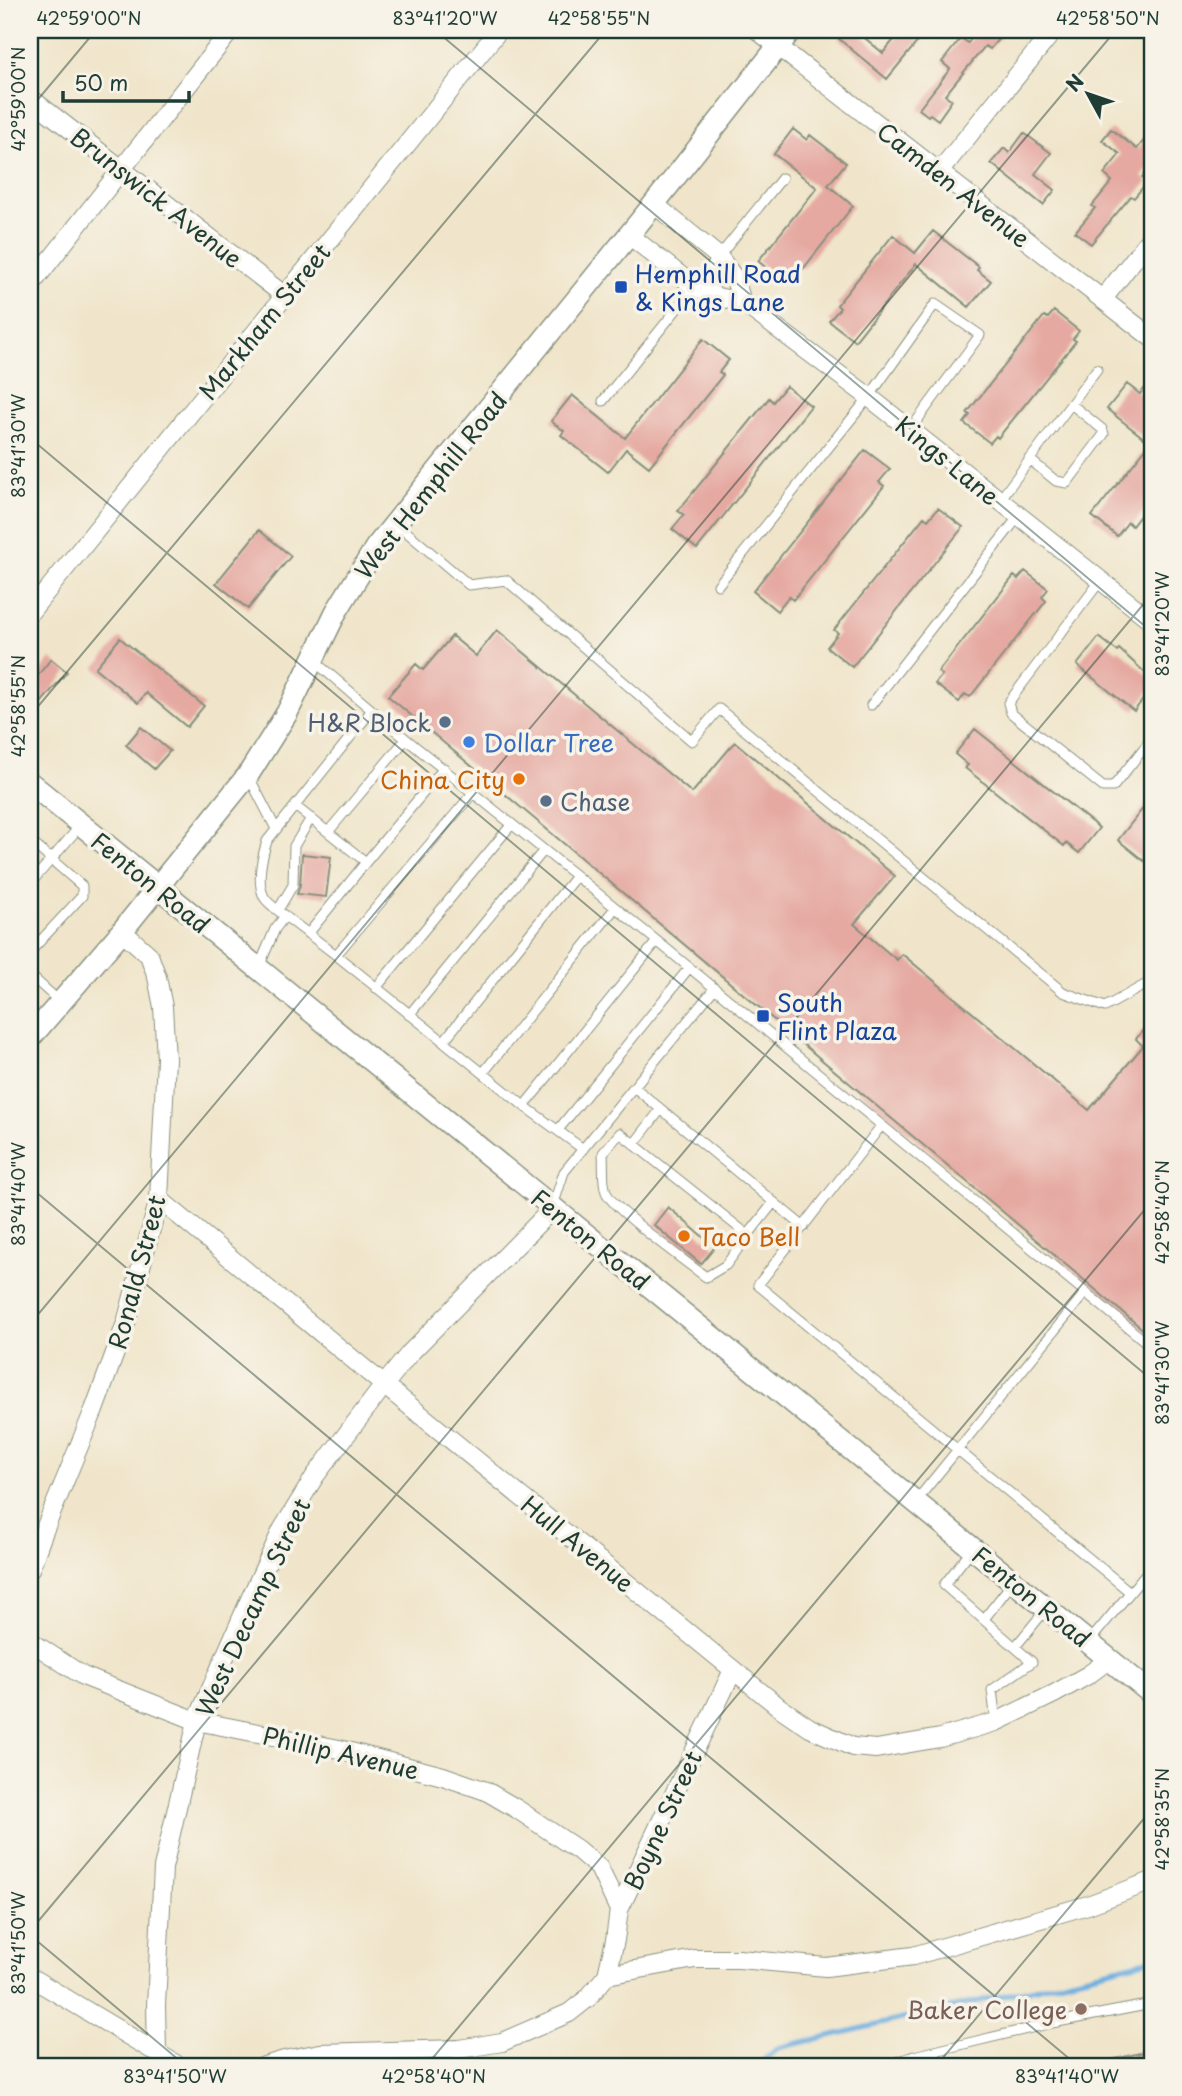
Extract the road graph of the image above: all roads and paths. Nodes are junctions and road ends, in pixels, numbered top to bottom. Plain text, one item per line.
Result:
1 (231, 30) edge
2 (499, 30) edge
3 (757, 30) edge
4 (791, 30) edge
5 (1054, 30) edge
6 (778, 47) junction
7 (30, 98) edge
8 (122, 170) junction
9 (939, 172) junction
10 (782, 178) dead end
11 (654, 204) junction
12 (629, 235) junction
13 (1152, 236) edge
14 (719, 257) junction
15 (30, 286) edge
16 (695, 287) junction
17 (285, 296) junction
18 (1103, 299) junction
19 (743, 302) junction
20 (1152, 338) edge
21 (1097, 369) dead end
22 (869, 397) junction
23 (603, 401) dead end
24 (1071, 404) junction
25 (910, 430) junction
26 (1029, 459) junction
27 (999, 501) junction
28 (1019, 516) junction
29 (396, 523) junction
30 (1101, 580) junction
31 (718, 585) dead end
32 (30, 612) edge
33 (1152, 621) edge
34 (312, 660) junction
35 (871, 705) dead end
36 (372, 710) junction
37 (1152, 738) edge
38 (406, 739) junction
39 (444, 768) junction
40 (248, 775) junction
41 (30, 783) edge
42 (473, 793) junction
43 (295, 806) junction
44 (311, 818) junction
45 (512, 824) junction
46 (80, 825) junction
47 (276, 829) junction
48 (328, 832) junction
49 (30, 841) edge
50 (544, 850) junction
51 (51, 859) junction
52 (366, 862) junction
53 (576, 876) junction
54 (30, 884) edge
55 (157, 887) junction
56 (615, 908) junction
57 (282, 913) junction
58 (122, 931) junction
59 (307, 934) junction
60 (657, 941) junction
61 (30, 952) edge
62 (336, 955) junction
63 (689, 968) junction
64 (258, 969) junction
65 (30, 975) edge
66 (1152, 981) edge
67 (376, 988) junction
68 (714, 989) junction
69 (60, 1002) junction
70 (409, 1015) junction
71 (30, 1038) edge
72 (443, 1042) junction
73 (483, 1073) junction
74 (634, 1087) junction
75 (524, 1106) junction
76 (661, 1109) junction
77 (881, 1126) junction
78 (558, 1130) junction
79 (634, 1144) junction
80 (583, 1149) junction
81 (159, 1199) junction
82 (774, 1202) junction
83 (552, 1208) junction
84 (804, 1227) junction
85 (748, 1235) junction
86 (1085, 1293) junction
87 (1152, 1347) edge
88 (384, 1385) junction
89 (957, 1451) junction
90 (916, 1502) junction
91 (972, 1548) junction
92 (1152, 1566) edge
93 (30, 1570) edge
94 (1014, 1581) junction
95 (1130, 1592) junction
96 (1047, 1608) junction
97 (984, 1619) junction
98 (30, 1641) edge
99 (1090, 1642) junction
100 (1015, 1647) junction
101 (1110, 1659) junction
102 (733, 1670) junction
103 (1152, 1695) edge
104 (197, 1721) junction
105 (996, 1722) junction
106 (1152, 1881) edge
107 (619, 1910) junction
108 (607, 1975) junction
109 (30, 1977) edge
110 (1152, 2004) edge
111 (157, 2052) junction
112 (179, 2066) edge
113 (264, 2066) edge
114 (886, 2066) edge

1 - 8 street
2 - 17 street, Markham Street
3 - 6 street, Camden Avenue
4 - 6 street, West Hemphill Road
5 - 9 street
6 - 9 street, Camden Avenue
6 - 11 street, West Hemphill Road
7 - 8 street, Brunswick Avenue
8 - 15 street
8 - 17 street, Brunswick Avenue
9 - 18 street, Camden Avenue
10 - 14 lane
11 - 12 street, West Hemphill Road
11 - 14 street, Kings Lane
12 - 16 street, Kings Lane
12 - 29 street, West Hemphill Road
13 - 18 street
14 - 16 lane
14 - 19 street, Kings Lane
16 - 19 street, Kings Lane
16 - 23 lane
17 - 32 street, Markham Street
18 - 20 street, Camden Avenue
19 - 22 street, Kings Lane
21 - 24 lane
22 - 25 street, Kings Lane
22 - 25 lane
22 - 31 lane
24 - 26 lane
24 - 26 lane
25 - 27 street, Kings Lane
26 - 27 lane
27 - 28 street, Kings Lane
28 - 30 street, Kings Lane
28 - 35 lane
29 - 34 street, West Hemphill Road
29 - 66 lane
30 - 33 street, Kings Lane
30 - 37 lane
34 - 36 lane
34 - 40 street, West Hemphill Road
36 - 38 lane
36 - 43 lane
38 - 39 lane
38 - 48 lane
39 - 42 lane
39 - 52 lane
40 - 47 lane
40 - 55 street, West Hemphill Road
41 - 46 street, Fenton Road
42 - 45 lane
42 - 62 lane
43 - 44 lane
43 - 47 lane
44 - 48 lane
44 - 57 lane
45 - 50 lane
45 - 67 lane
46 - 51 lane
46 - 55 street, Fenton Road
47 - 57 lane
48 - 52 lane
49 - 51 lane
50 - 53 lane
50 - 70 lane
51 - 54 lane
51 - 61 lane
52 - 59 lane
53 - 56 lane
53 - 72 lane
55 - 58 street, West Hemphill Road
55 - 64 street, Fenton Road
56 - 60 lane
56 - 73 lane
57 - 59 lane
57 - 64 lane
58 - 69 street, West Hemphill Road
58 - 81 street, Ronald Street
59 - 62 lane
60 - 63 lane
60 - 75 lane
62 - 67 lane
63 - 68 lane
63 - 78 lane
64 - 83 street, Fenton Road
65 - 69 lane
67 - 70 lane
68 - 74 lane
68 - 77 lane
69 - 71 street, West Hemphill Road
70 - 72 lane
72 - 73 lane
73 - 75 lane
74 - 76 lane
74 - 80 lane
75 - 78 lane
76 - 79 lane
76 - 82 lane
77 - 84 lane
77 - 86 lane
78 - 80 lane
79 - 85 lane
79 - 85 lane
80 - 83 lane
81 - 88 street, Hull Avenue
81 - 93 street, Ronald Street
82 - 84 lane
82 - 85 lane
83 - 88 street, West Decamp Street
83 - 90 street, Fenton Road
84 - 89 lane
86 - 87 lane
86 - 89 lane
88 - 102 street, Hull Avenue
88 - 104 street, West Decamp Street
89 - 90 lane
89 - 95 lane
90 - 91 street, Fenton Road
91 - 94 street, Fenton Road
91 - 97 lane
92 - 95 lane
94 - 96 street, Fenton Road
94 - 97 lane
95 - 99 lane
96 - 99 street, Fenton Road
96 - 100 lane
97 - 100 lane
98 - 104 street, Phillip Avenue
99 - 101 street, Fenton Road
100 - 105 lane
101 - 103 street, Fenton Road
101 - 105 street, Hull Avenue
102 - 105 street, Hull Avenue
102 - 107 street, Boyne Street
104 - 107 street, Phillip Avenue
104 - 111 street, West Decamp Street
106 - 108 street
107 - 108 street, Boyne Street
108 - 113 street
109 - 111 street
110 - 114 lane
111 - 112 street

